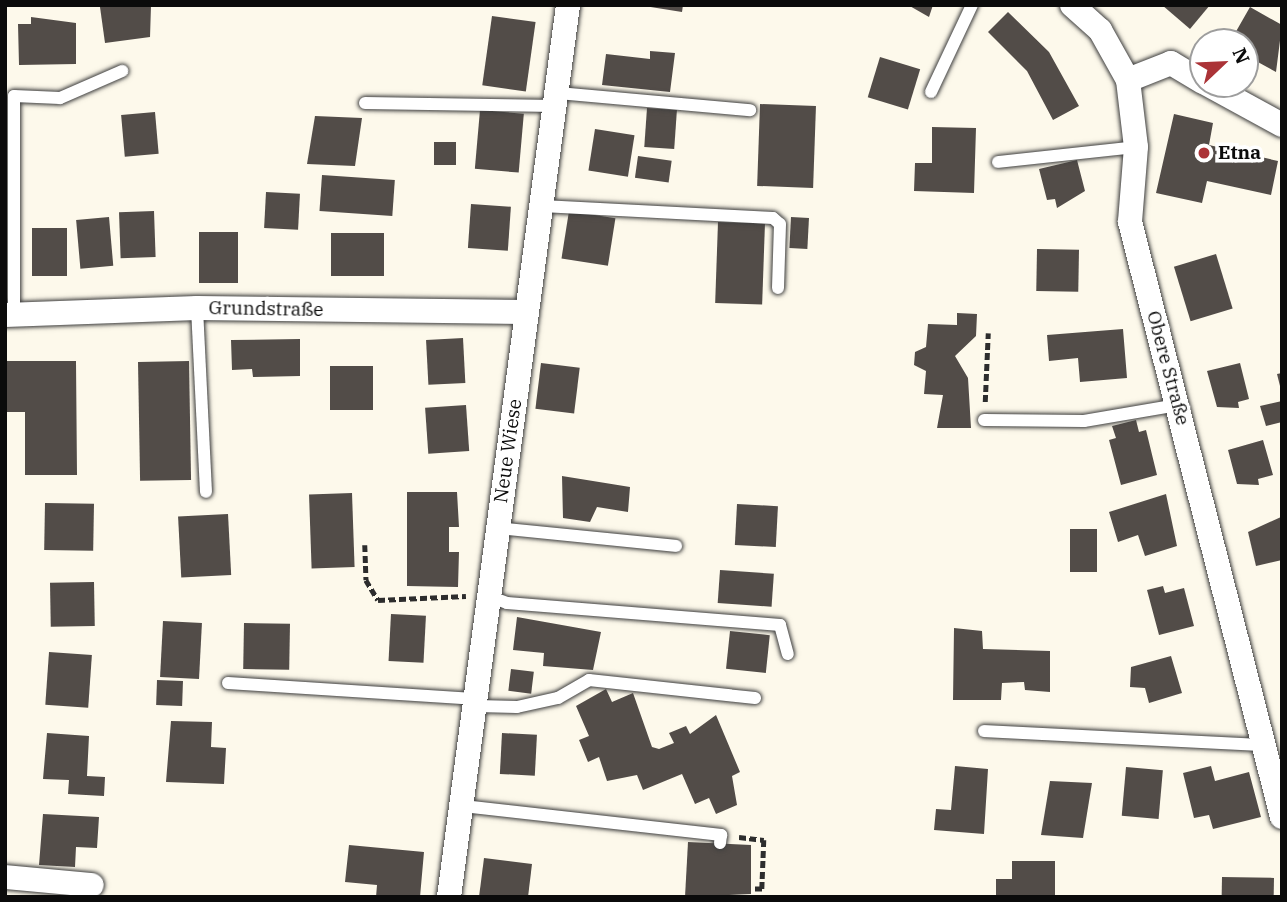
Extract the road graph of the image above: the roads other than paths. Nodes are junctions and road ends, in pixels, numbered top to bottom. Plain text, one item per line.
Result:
1 (568, 5) edge
2 (972, 5) edge
3 (1072, 5) edge
4 (122, 71) dead end
5 (1189, 74) edge
6 (1128, 80) junction
7 (931, 92) dead end
8 (1239, 98) edge
9 (556, 100) junction
10 (365, 103) dead end
11 (750, 110) dead end
12 (1277, 115) edge
13 (1136, 147) junction
14 (998, 162) dead end
15 (542, 206) junction
16 (778, 288) dead end
17 (197, 308) junction
18 (526, 312) junction
19 (10, 315) edge
20 (1178, 405) junction
21 (984, 420) road end
22 (206, 492) dead end
23 (497, 528) junction
24 (676, 546) dead end
25 (488, 596) junction
26 (788, 654) dead end
27 (228, 683) dead end
28 (755, 698) dead end
29 (477, 703) junction
30 (984, 731) dead end
31 (1265, 745) junction
32 (463, 806) junction
33 (1282, 817) edge
34 (720, 839) road end
35 (5, 877) edge
36 (92, 885) dead end
37 (449, 897) edge

1 - 9 street, Neue Wiese
2 - 7 lane
3 - 6 street, Obere Straße
4 - 19 lane
5 - 6 street
6 - 13 street, Obere Straße
8 - 12 street
9 - 10 lane
9 - 11 lane
9 - 15 street, Neue Wiese
13 - 14 lane
13 - 20 street, Obere Straße
15 - 16 lane
15 - 18 street, Neue Wiese
17 - 18 street, Grundstraße
17 - 19 street, Grundstraße
17 - 22 lane
18 - 23 street, Neue Wiese
20 - 21 lane
20 - 31 street, Obere Straße
23 - 24 lane
23 - 25 street, Neue Wiese
25 - 26 lane
25 - 29 street, Neue Wiese
27 - 29 lane
28 - 29 lane
29 - 32 street, Neue Wiese
30 - 31 lane
31 - 33 street, Obere Straße
32 - 34 lane
32 - 37 street, Neue Wiese
35 - 36 street

